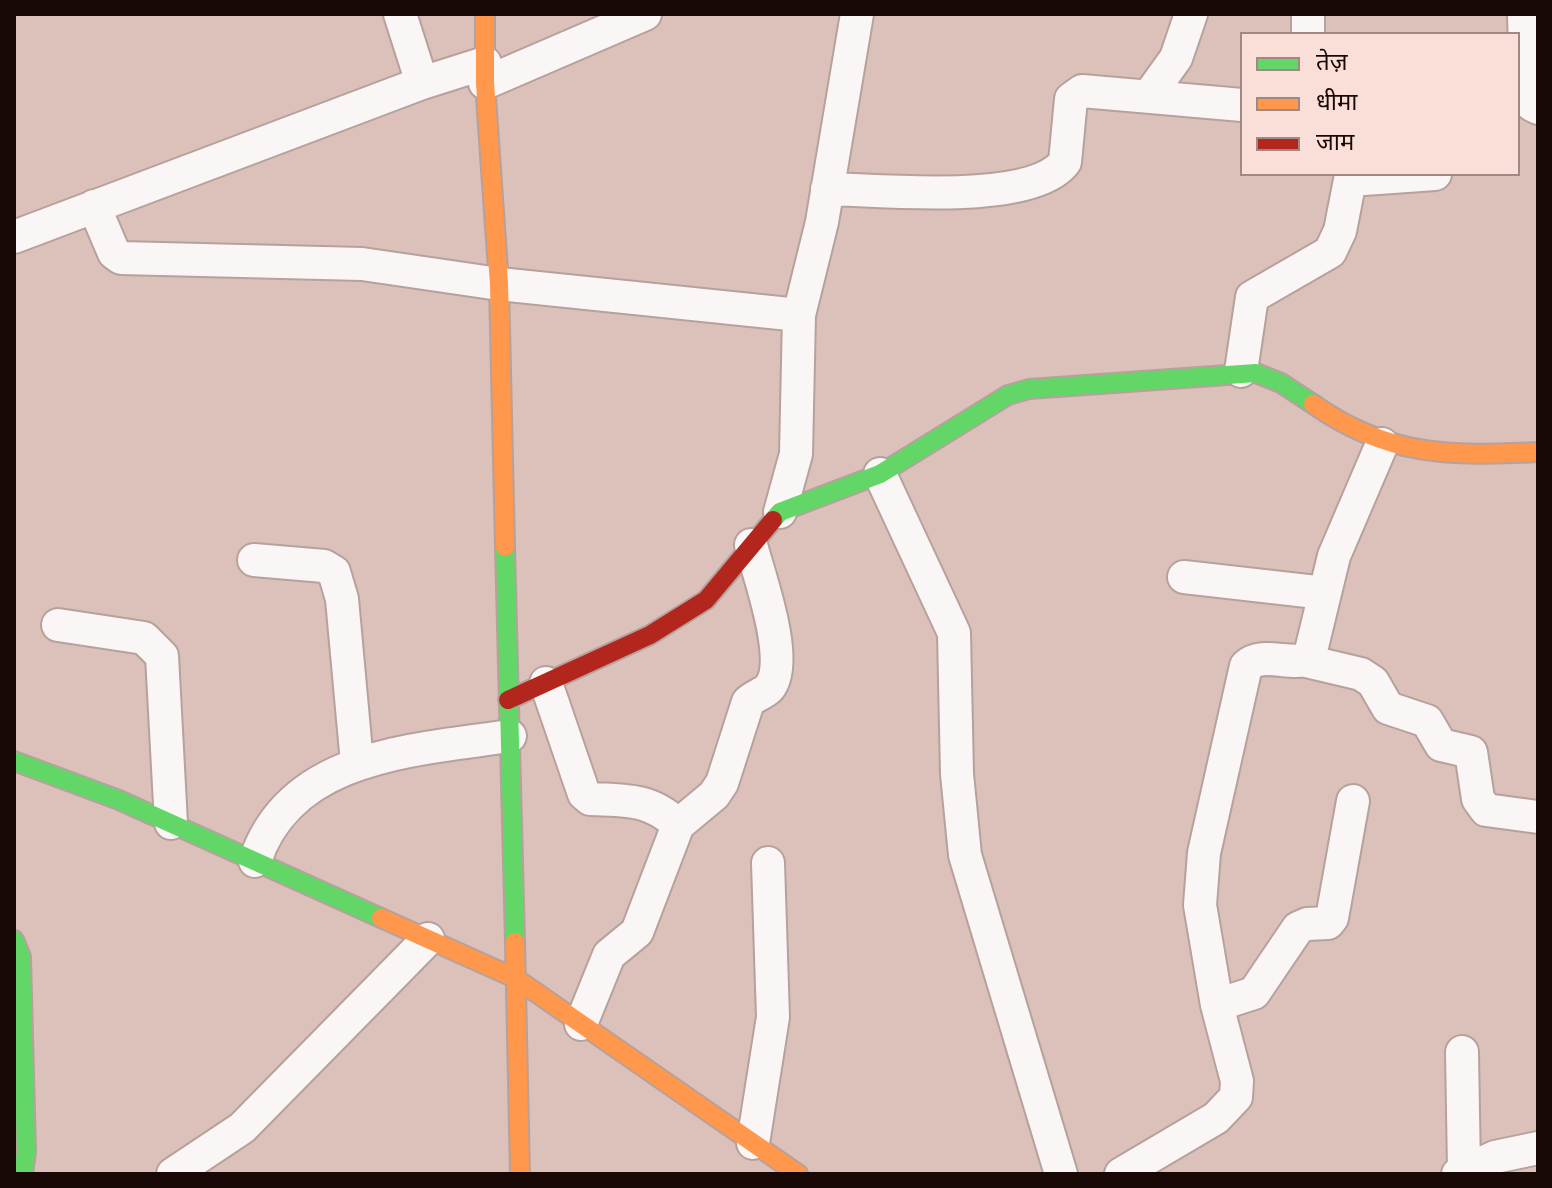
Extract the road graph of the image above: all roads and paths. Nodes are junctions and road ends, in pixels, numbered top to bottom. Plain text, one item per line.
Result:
1 (400, 14) edge
2 (485, 14) edge
3 (645, 14) edge
4 (857, 14) edge
5 (1191, 14) edge
6 (1524, 14) edge
7 (485, 73) junction
8 (422, 83) junction
9 (1148, 97) junction
10 (1240, 105) edge
11 (1529, 109) edge
12 (1407, 176) edge
13 (827, 189) junction
14 (94, 206) junction
15 (14, 237) edge
16 (499, 284) junction
17 (799, 315) junction
18 (1241, 371) junction
19 (1382, 444) junction
20 (1538, 452) edge
21 (880, 474) junction
22 (780, 512) junction
23 (751, 545) junction
24 (254, 560) dead end
25 (1184, 577) dead end
26 (1325, 593) junction
27 (58, 625) dead end
28 (1306, 661) junction
29 (546, 683) junction
30 (508, 700) junction
31 (510, 736) junction
32 (14, 761) edge
33 (357, 763) junction
34 (1353, 801) dead end
35 (1538, 817) edge
36 (171, 823) junction
37 (678, 825) junction
38 (255, 861) junction
39 (768, 863) dead end
40 (428, 939) junction
41 (15, 946) edge
42 (515, 978) junction
43 (1217, 1005) junction
44 (581, 1024) junction
45 (1462, 1052) dead end
46 (753, 1143) junction
47 (1538, 1148) edge
48 (1461, 1172) edge
49 (23, 1174) edge
50 (173, 1174) edge
51 (520, 1174) edge
52 (798, 1174) edge
53 (1061, 1174) edge
54 (1121, 1174) edge

1 - 8 street
2 - 7 street
3 - 7 street
4 - 13 street
5 - 9 street
6 - 11 street
7 - 8 street
7 - 16 street
8 - 14 street
9 - 10 street
9 - 13 street
12 - 18 street
13 - 17 street
14 - 15 street
14 - 16 street
16 - 17 street
16 - 30 street
17 - 22 street
18 - 19 street
18 - 21 street
19 - 20 street
19 - 26 street
21 - 22 street
21 - 53 street
22 - 23 street
23 - 29 street
23 - 37 street
24 - 33 street
25 - 26 street
26 - 28 street
27 - 36 street
28 - 35 street
28 - 43 street
29 - 30 street
29 - 37 street
30 - 31 street
31 - 33 street
31 - 42 street
32 - 36 street
33 - 38 street
34 - 43 street
36 - 38 street
37 - 44 street
38 - 40 street
39 - 46 street
40 - 42 street
40 - 50 street
41 - 49 street
42 - 44 street
42 - 51 street
43 - 54 street
44 - 46 street
45 - 48 street
46 - 52 street
47 - 48 street

